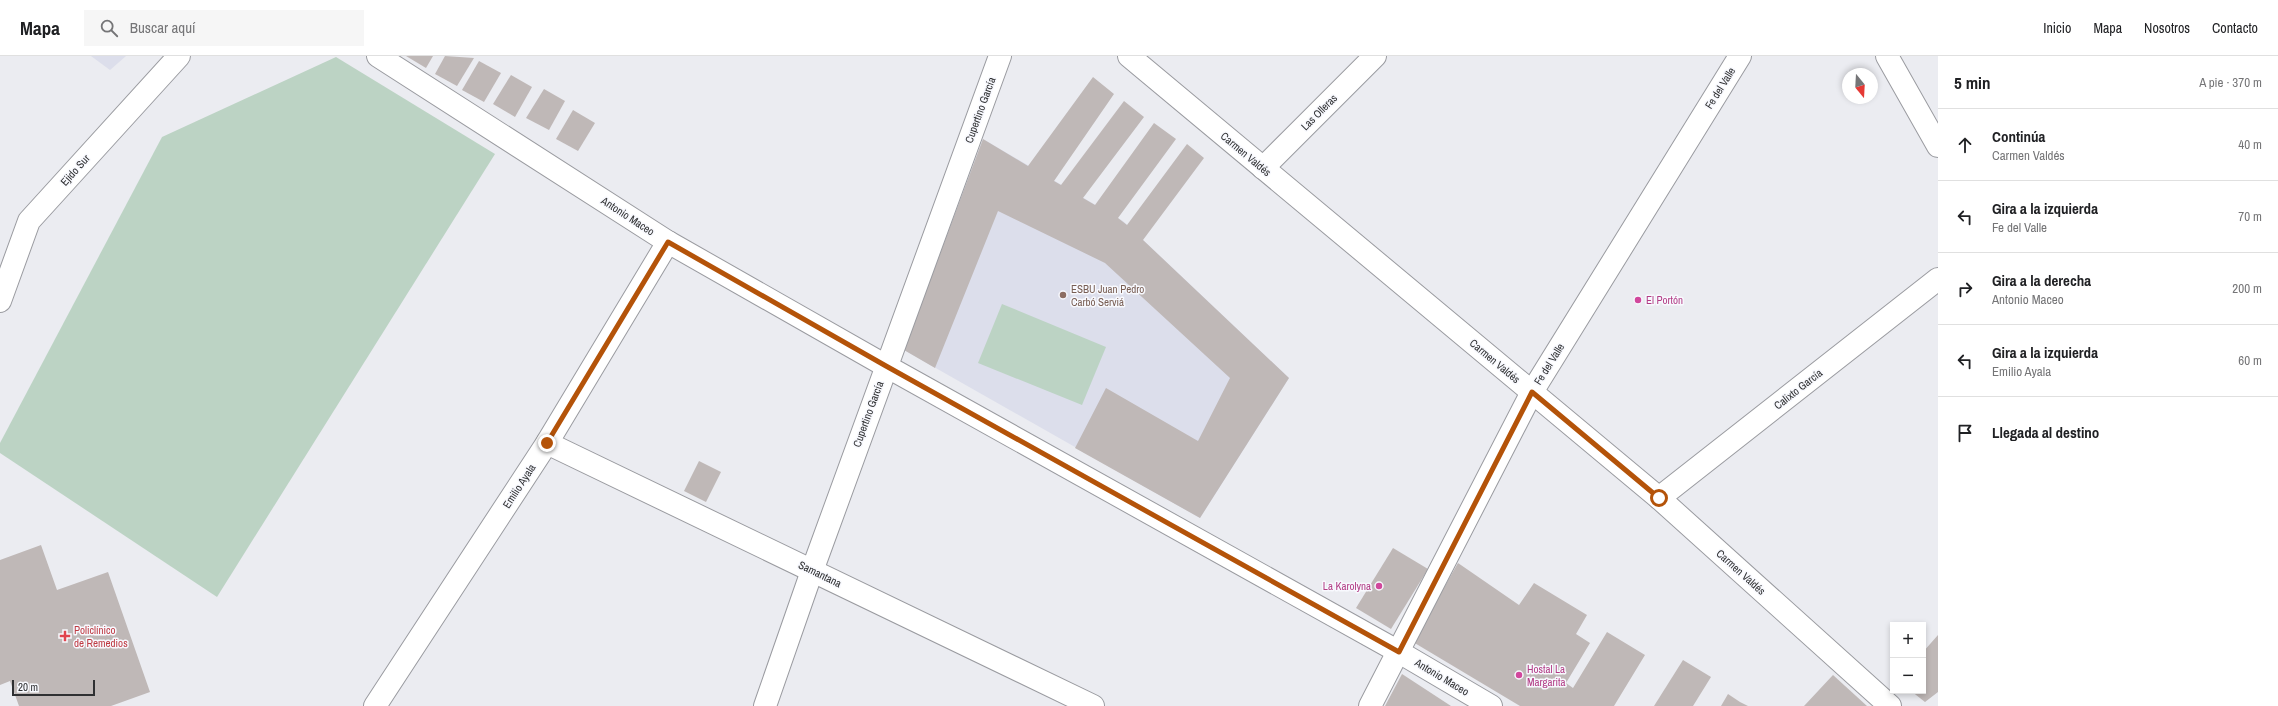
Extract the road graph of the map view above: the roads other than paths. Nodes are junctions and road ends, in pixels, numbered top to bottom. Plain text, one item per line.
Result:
1 (179, 56) edge
2 (378, 56) edge
3 (1000, 56) edge
4 (1129, 56) edge
5 (1376, 56) edge
6 (1740, 56) edge
7 (1887, 56) edge
8 (1938, 146) edge
9 (1263, 168) junction
10 (668, 242) junction
11 (1938, 279) edge
12 (0, 301) edge
13 (886, 366) junction
14 (1532, 392) junction
15 (547, 443) junction
16 (1659, 498) junction
17 (812, 570) junction
18 (1399, 652) junction
19 (375, 706) edge
20 (765, 706) edge
21 (1093, 706) edge
22 (1370, 706) edge
23 (1491, 706) edge
24 (1890, 706) edge

1 - 12 street, Ejido Sur
2 - 10 street, Antonio Maceo
3 - 13 street, Cupertino García
4 - 9 street, Carmen Valdés
5 - 9 street, Las Olleras
6 - 14 street, Fe del Valle
7 - 8 street
9 - 14 street, Carmen Valdés
10 - 13 street, Antonio Maceo
10 - 15 street, Emilio Ayala
11 - 16 street, Calixto García
13 - 17 street, Cupertino García
13 - 18 street, Antonio Maceo
14 - 16 street, Carmen Valdés
14 - 18 street, Fe del Valle
15 - 17 street, Samantana
15 - 19 street, Emilio Ayala
16 - 24 street, Carmen Valdés
17 - 20 street, Cupertino García
17 - 21 street, Samantana
18 - 22 street, Fe del Valle
18 - 23 street, Antonio Maceo

